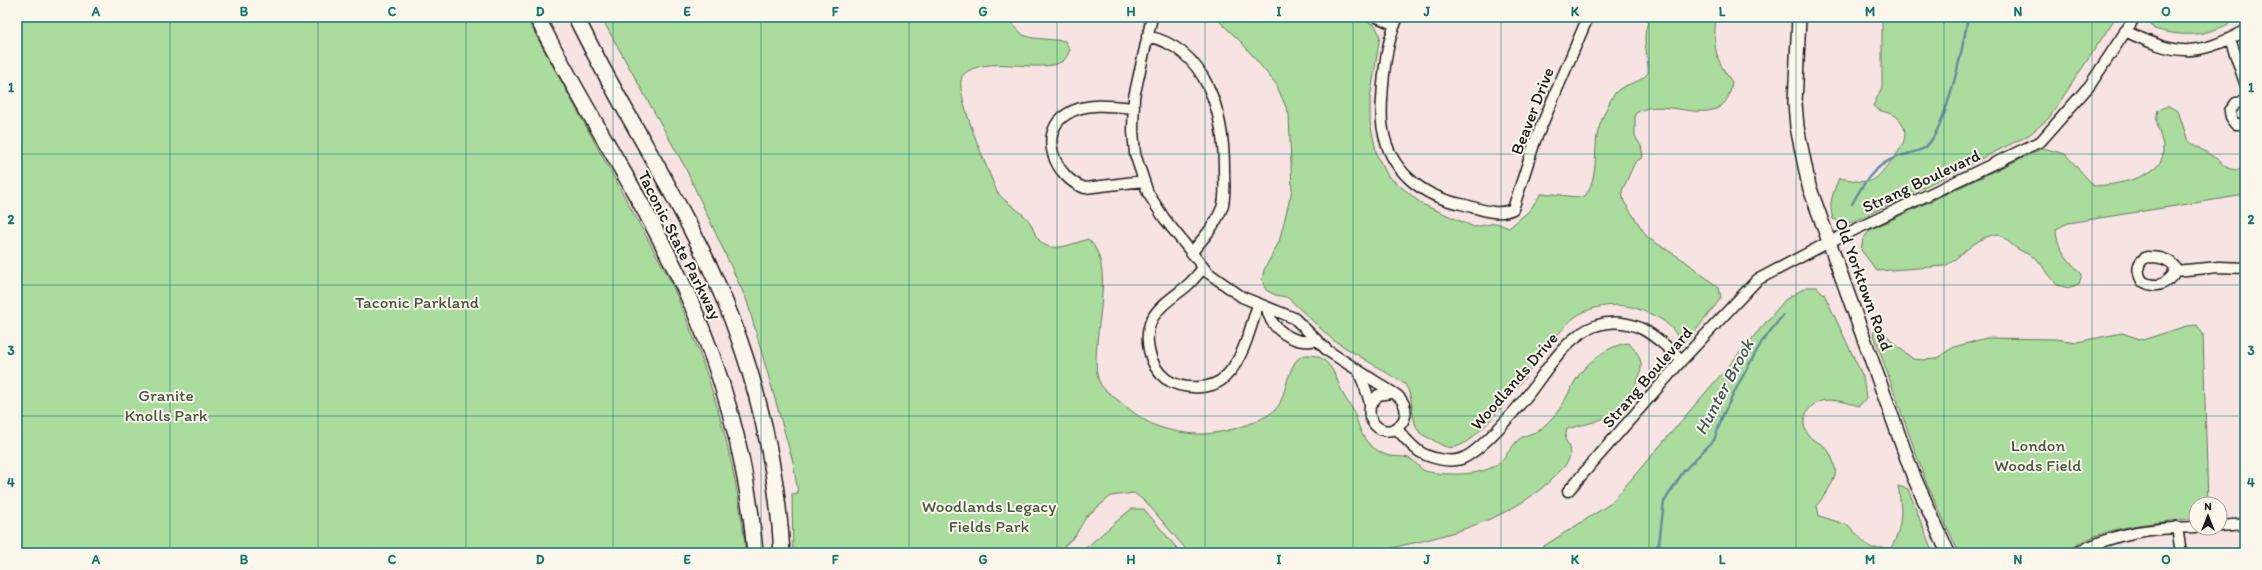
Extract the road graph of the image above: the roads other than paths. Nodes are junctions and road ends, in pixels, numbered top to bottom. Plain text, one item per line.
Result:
1 (537, 17) edge
2 (576, 17) edge
3 (1152, 17) edge
4 (1377, 17) edge
5 (1588, 17) edge
6 (1799, 17) edge
7 (2135, 17) edge
8 (1396, 21) edge
9 (2125, 31) junction
10 (2245, 31) edge
11 (1147, 36) junction
12 (2230, 39) junction
13 (2245, 83) edge
14 (2245, 102) edge
15 (1134, 108) junction
16 (2245, 124) edge
17 (1143, 181) junction
18 (1829, 242) junction
19 (1191, 253) junction
20 (1203, 268) junction
21 (2245, 268) edge
22 (2175, 271) dead end
23 (1263, 306) junction
24 (1316, 340) junction
25 (1682, 360) junction
26 (1359, 372) junction
27 (1391, 393) junction
28 (1370, 406) junction
29 (1396, 428) junction
30 (1568, 491) dead end
31 (2245, 524) edge
32 (2228, 525) edge
33 (2177, 527) junction
34 (2188, 527) edge
35 (755, 553) edge
36 (782, 553) edge
37 (1948, 553) edge
38 (2078, 553) edge
39 (2181, 553) edge

1 - 35 highway, Taconic State Parkway
2 - 36 highway, Taconic State Parkway
3 - 11 street
4 - 8 street
5 - 8 street, Beaver Drive
6 - 18 main road, Old Yorktown Road
7 - 9 street, Strang Boulevard
9 - 12 street
9 - 18 street, Strang Boulevard
10 - 12 street
11 - 15 street
11 - 19 street
12 - 13 street
14 - 16 street
15 - 17 street
15 - 17 street
17 - 19 street
18 - 25 street, Strang Boulevard
18 - 37 main road, Old Yorktown Road
19 - 20 street
20 - 23 street
20 - 23 street
21 - 22 street
23 - 24 street
23 - 24 street
24 - 26 street
25 - 29 street, Woodlands Drive
25 - 30 street, Strang Boulevard
26 - 27 street
26 - 28 street
27 - 28 street
27 - 29 street
28 - 29 street
31 - 32 street
33 - 34 street
33 - 38 street
33 - 39 street

